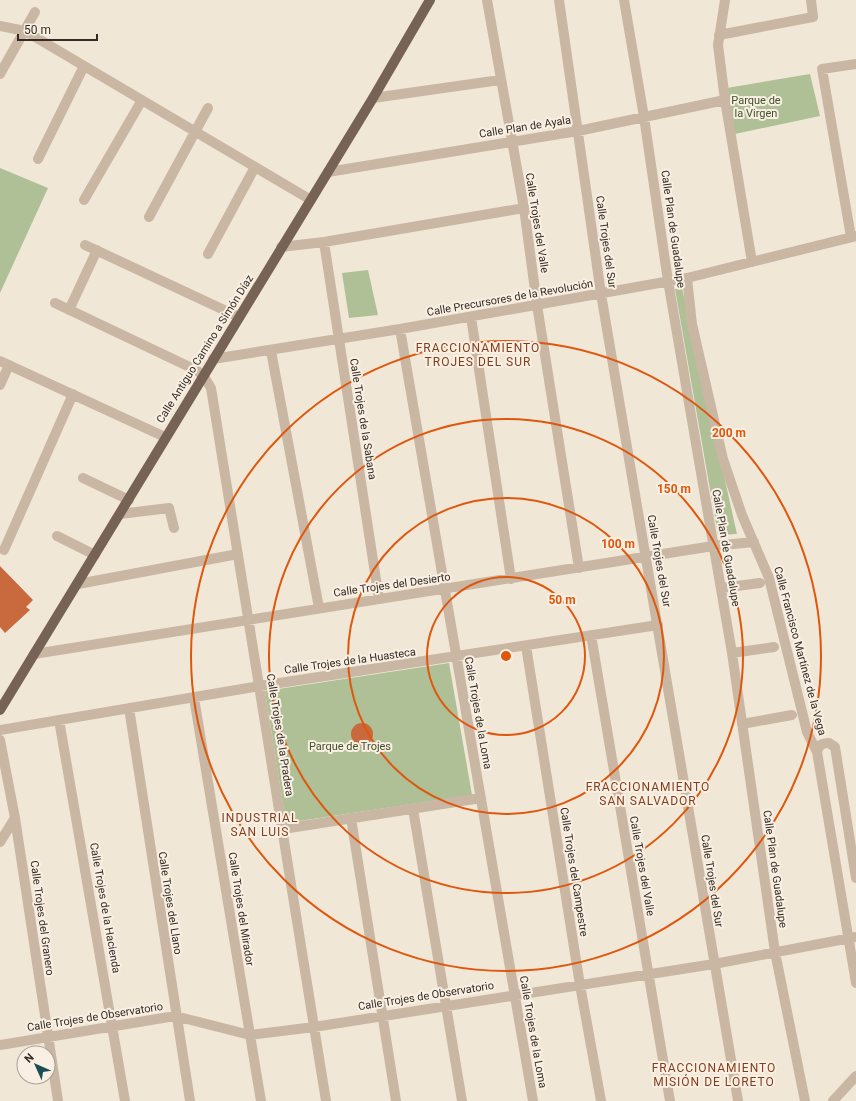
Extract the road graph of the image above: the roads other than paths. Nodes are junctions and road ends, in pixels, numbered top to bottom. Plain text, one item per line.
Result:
1 (430, 0) edge
2 (487, 0) edge
3 (559, 0) edge
4 (624, 0) edge
5 (725, 0) edge
6 (811, 0) edge
7 (35, 12) dead end
8 (0, 26) edge
9 (25, 31) junction
10 (719, 35) junction
11 (856, 64) edge
12 (84, 66) junction
13 (0, 74) edge
14 (500, 80) junction
15 (373, 98) junction
16 (142, 100) junction
17 (725, 100) junction
18 (208, 108) dead end
19 (644, 117) junction
20 (195, 131) junction
21 (578, 131) junction
22 (512, 141) junction
23 (38, 159) dead end
24 (255, 167) junction
25 (328, 172) junction
26 (84, 200) dead end
27 (311, 200) junction
28 (524, 208) junction
29 (149, 217) dead end
30 (854, 236) edge
31 (324, 242) junction
32 (85, 245) dead end
33 (281, 247) junction
34 (97, 250) junction
35 (208, 254) dead end
36 (752, 262) junction
37 (687, 278) junction
38 (668, 282) junction
39 (601, 294) junction
40 (55, 303) dead end
41 (536, 305) junction
42 (69, 310) junction
43 (239, 317) junction
44 (471, 317) junction
45 (400, 329) junction
46 (339, 339) junction
47 (271, 351) junction
48 (213, 359) junction
49 (5, 363) edge
50 (203, 375) junction
51 (0, 385) edge
52 (72, 394) junction
53 (165, 437) junction
54 (83, 478) dead end
55 (129, 500) junction
56 (120, 514) junction
57 (174, 528) dead end
58 (57, 536) dead end
59 (754, 542) junction
60 (713, 546) junction
61 (4, 550) dead end
62 (238, 554) junction
63 (95, 555) junction
64 (646, 558) junction
65 (579, 568) junction
66 (511, 579) junction
67 (760, 583) dead end
68 (78, 584) junction
69 (721, 588) junction
70 (445, 590) junction
71 (379, 599) junction
72 (318, 608) junction
73 (249, 620) junction
74 (658, 625) junction
75 (591, 635) junction
76 (526, 646) junction
77 (774, 647) dead end
78 (732, 653) junction
79 (34, 654) junction
80 (456, 657) junction
81 (260, 686) junction
82 (194, 698) junction
83 (129, 708) junction
84 (0, 710) edge
85 (792, 715) dead end
86 (59, 720) junction
87 (742, 724) junction
88 (0, 730) edge
89 (0, 740) edge
90 (817, 752) junction
91 (481, 798) junction
92 (413, 808) junction
93 (15, 818) junction
94 (351, 818) junction
95 (282, 829) junction
96 (0, 842) edge
97 (856, 878) edge
98 (852, 938) edge
99 (775, 952) junction
100 (714, 964) junction
101 (648, 973) junction
102 (856, 983) edge
103 (580, 984) junction
104 (514, 994) junction
105 (446, 1005) junction
106 (382, 1015) junction
107 (176, 1016) junction
108 (113, 1026) junction
109 (314, 1027) junction
110 (250, 1035) junction
111 (47, 1037) junction
112 (0, 1045) edge
113 (856, 1076) edge
114 (58, 1101) edge
115 (125, 1101) edge
116 (190, 1101) edge
117 (261, 1101) edge
118 (326, 1101) edge
119 (396, 1101) edge
120 (462, 1101) edge
121 (533, 1101) edge
122 (600, 1101) edge
123 (670, 1101) edge
124 (738, 1101) edge
125 (805, 1101) edge
126 (833, 1101) edge

1 - 15 main road, Calle Antiguo Camino a Simón Díaz
2 - 14 street, Calle Trojes del Valle
3 - 21 street, Calle Trojes del Sur
4 - 19 street, Calle Plan de Guadalupe
5 - 10 street
6 - 10 street
7 - 9 street
8 - 9 street
9 - 12 street
9 - 13 street
10 - 17 street
11 - 30 street
12 - 16 street
12 - 23 street
14 - 15 street
14 - 22 street, Calle Trojes del Valle
15 - 25 main road, Calle Antiguo Camino a Simón Díaz
16 - 20 street
16 - 26 street
17 - 19 street, Calle Plan de Ayala
17 - 36 street
18 - 20 street
19 - 21 street, Calle Plan de Ayala
19 - 38 street, Calle Plan de Guadalupe
20 - 24 street
20 - 29 street
21 - 22 street, Calle Plan de Ayala
21 - 39 street, Calle Trojes del Sur
22 - 25 street, Calle Plan de Ayala
22 - 28 street, Calle Trojes del Valle
24 - 27 street
24 - 35 street
25 - 27 main road, Calle Antiguo Camino a Simón Díaz
27 - 33 main road, Calle Antiguo Camino a Simón Díaz
28 - 31 street
28 - 41 street, Calle Trojes del Valle
30 - 36 street, Calle Precursores de la Revolución
31 - 33 street
31 - 46 street, Calle Trojes de la Sabana
32 - 34 street
33 - 43 main road, Calle Antiguo Camino a Simón Díaz
34 - 42 street
34 - 43 street
36 - 37 street, Calle Precursores de la Revolución
37 - 38 street, Calle Precursores de la Revolución
37 - 59 street, Calle Francisco Martínez de la Vega
38 - 39 street, Calle Precursores de la Revolución
38 - 60 street, Calle Plan de Guadalupe
39 - 41 street, Calle Precursores de la Revolución
39 - 64 street, Calle Trojes del Sur
40 - 42 street
41 - 44 street, Calle Precursores de la Revolución
41 - 65 street, Calle Trojes del Valle
42 - 50 street
43 - 48 main road, Calle Antiguo Camino a Simón Díaz
44 - 45 street, Calle Precursores de la Revolución
44 - 66 street
45 - 46 street, Calle Precursores de la Revolución
45 - 70 street, Calle Trojes de la Loma
46 - 47 street, Calle Precursores de la Revolución
46 - 71 street, Calle Trojes de la Sabana
47 - 48 street, Calle Precursores de la Revolución
47 - 72 street
48 - 50 main road, Calle Antiguo Camino a Simón Díaz
49 - 51 street
49 - 52 street
50 - 53 main road, Calle Antiguo Camino a Simón Díaz
50 - 62 street, Calle Trojes de la Pradera
52 - 53 street
52 - 61 street
53 - 55 main road, Calle Antiguo Camino a Simón Díaz
54 - 55 street
55 - 56 main road, Calle Antiguo Camino a Simón Díaz
56 - 57 street
56 - 63 main road, Calle Antiguo Camino a Simón Díaz
58 - 63 street
59 - 60 street, Calle Trojes del Desierto
59 - 90 street, Calle Francisco Martínez de la Vega
60 - 64 street, Calle Trojes del Desierto
60 - 69 street, Calle Plan de Guadalupe
62 - 68 street
62 - 73 street, Calle Trojes de la Pradera
63 - 68 main road, Calle Antiguo Camino a Simón Díaz
64 - 65 street, Calle Trojes del Desierto
64 - 74 street, Calle Trojes del Sur
65 - 66 street, Calle Trojes del Desierto
66 - 70 street, Calle Trojes del Desierto
67 - 69 street
68 - 79 main road, Calle Antiguo Camino a Simón Díaz
69 - 78 street, Calle Plan de Guadalupe
70 - 71 street, Calle Trojes del Desierto
70 - 80 street, Calle Trojes de la Loma
71 - 72 street, Calle Trojes del Desierto
72 - 73 street, Calle Trojes del Desierto
73 - 79 street, Calle Trojes del Desierto
73 - 81 street, Calle Trojes de la Pradera
74 - 75 street, Calle Trojes de la Huasteca
74 - 100 street, Calle Trojes del Sur
75 - 76 street, Calle Trojes de la Huasteca
75 - 101 street, Calle Trojes del Valle
76 - 80 street, Calle Trojes de la Huasteca
76 - 103 street, Calle Trojes del Campestre
77 - 78 street
78 - 87 street, Calle Plan de Guadalupe
79 - 84 main road, Calle Antiguo Camino a Simón Díaz
80 - 81 street, Calle Trojes de la Huasteca
80 - 91 street, Calle Trojes de la Loma
81 - 82 street, Calle Trojes de la Huasteca
81 - 95 street, Calle Trojes de la Pradera
82 - 83 street, Calle Trojes de la Huasteca
82 - 110 street, Calle Trojes del Mirador
83 - 86 street, Calle Trojes de la Huasteca
83 - 107 street, Calle Trojes del Llano
85 - 87 street
86 - 88 street, Calle Trojes de la Huasteca
86 - 108 street, Calle Trojes de la Hacienda
87 - 99 street, Calle Plan de Guadalupe
89 - 93 street, Calle Trojes del Granero
90 - 97 street
90 - 98 street, Calle Francisco Martínez de la Vega
91 - 92 street
91 - 104 street, Calle Trojes de la Loma
92 - 94 street
92 - 105 street
93 - 96 street
93 - 111 street, Calle Trojes del Granero
94 - 95 street
94 - 106 street
95 - 109 street, Calle Trojes de la Pradera
98 - 99 street, Calle Trojes de Observatorio
98 - 102 street, Calle Francisco Martínez de la Vega
99 - 100 street, Calle Trojes de Observatorio
99 - 125 street, Calle Plan de Guadalupe
100 - 101 street, Calle Trojes de Observatorio
100 - 124 street, Calle Trojes del Sur
101 - 103 street, Calle Trojes de Observatorio
101 - 123 street, Calle Trojes del Valle
103 - 104 street, Calle Trojes de Observatorio
103 - 122 street, Calle Trojes del Campestre
104 - 105 street, Calle Trojes de Observatorio
104 - 121 street, Calle Trojes de la Loma
105 - 106 street, Calle Trojes de Observatorio
105 - 120 street
106 - 109 street, Calle Trojes de Observatorio
106 - 119 street
107 - 108 street, Calle Trojes de Observatorio
107 - 110 street, Calle Trojes de Observatorio
107 - 116 street, Calle Trojes del Llano
108 - 111 street, Calle Trojes de Observatorio
108 - 115 street, Calle Trojes de la Hacienda
109 - 110 street, Calle Trojes de Observatorio
109 - 118 street, Calle Trojes de la Pradera
110 - 117 street, Calle Trojes del Mirador
111 - 112 street, Calle Trojes de Observatorio
111 - 114 street, Calle Trojes del Granero
113 - 126 street

